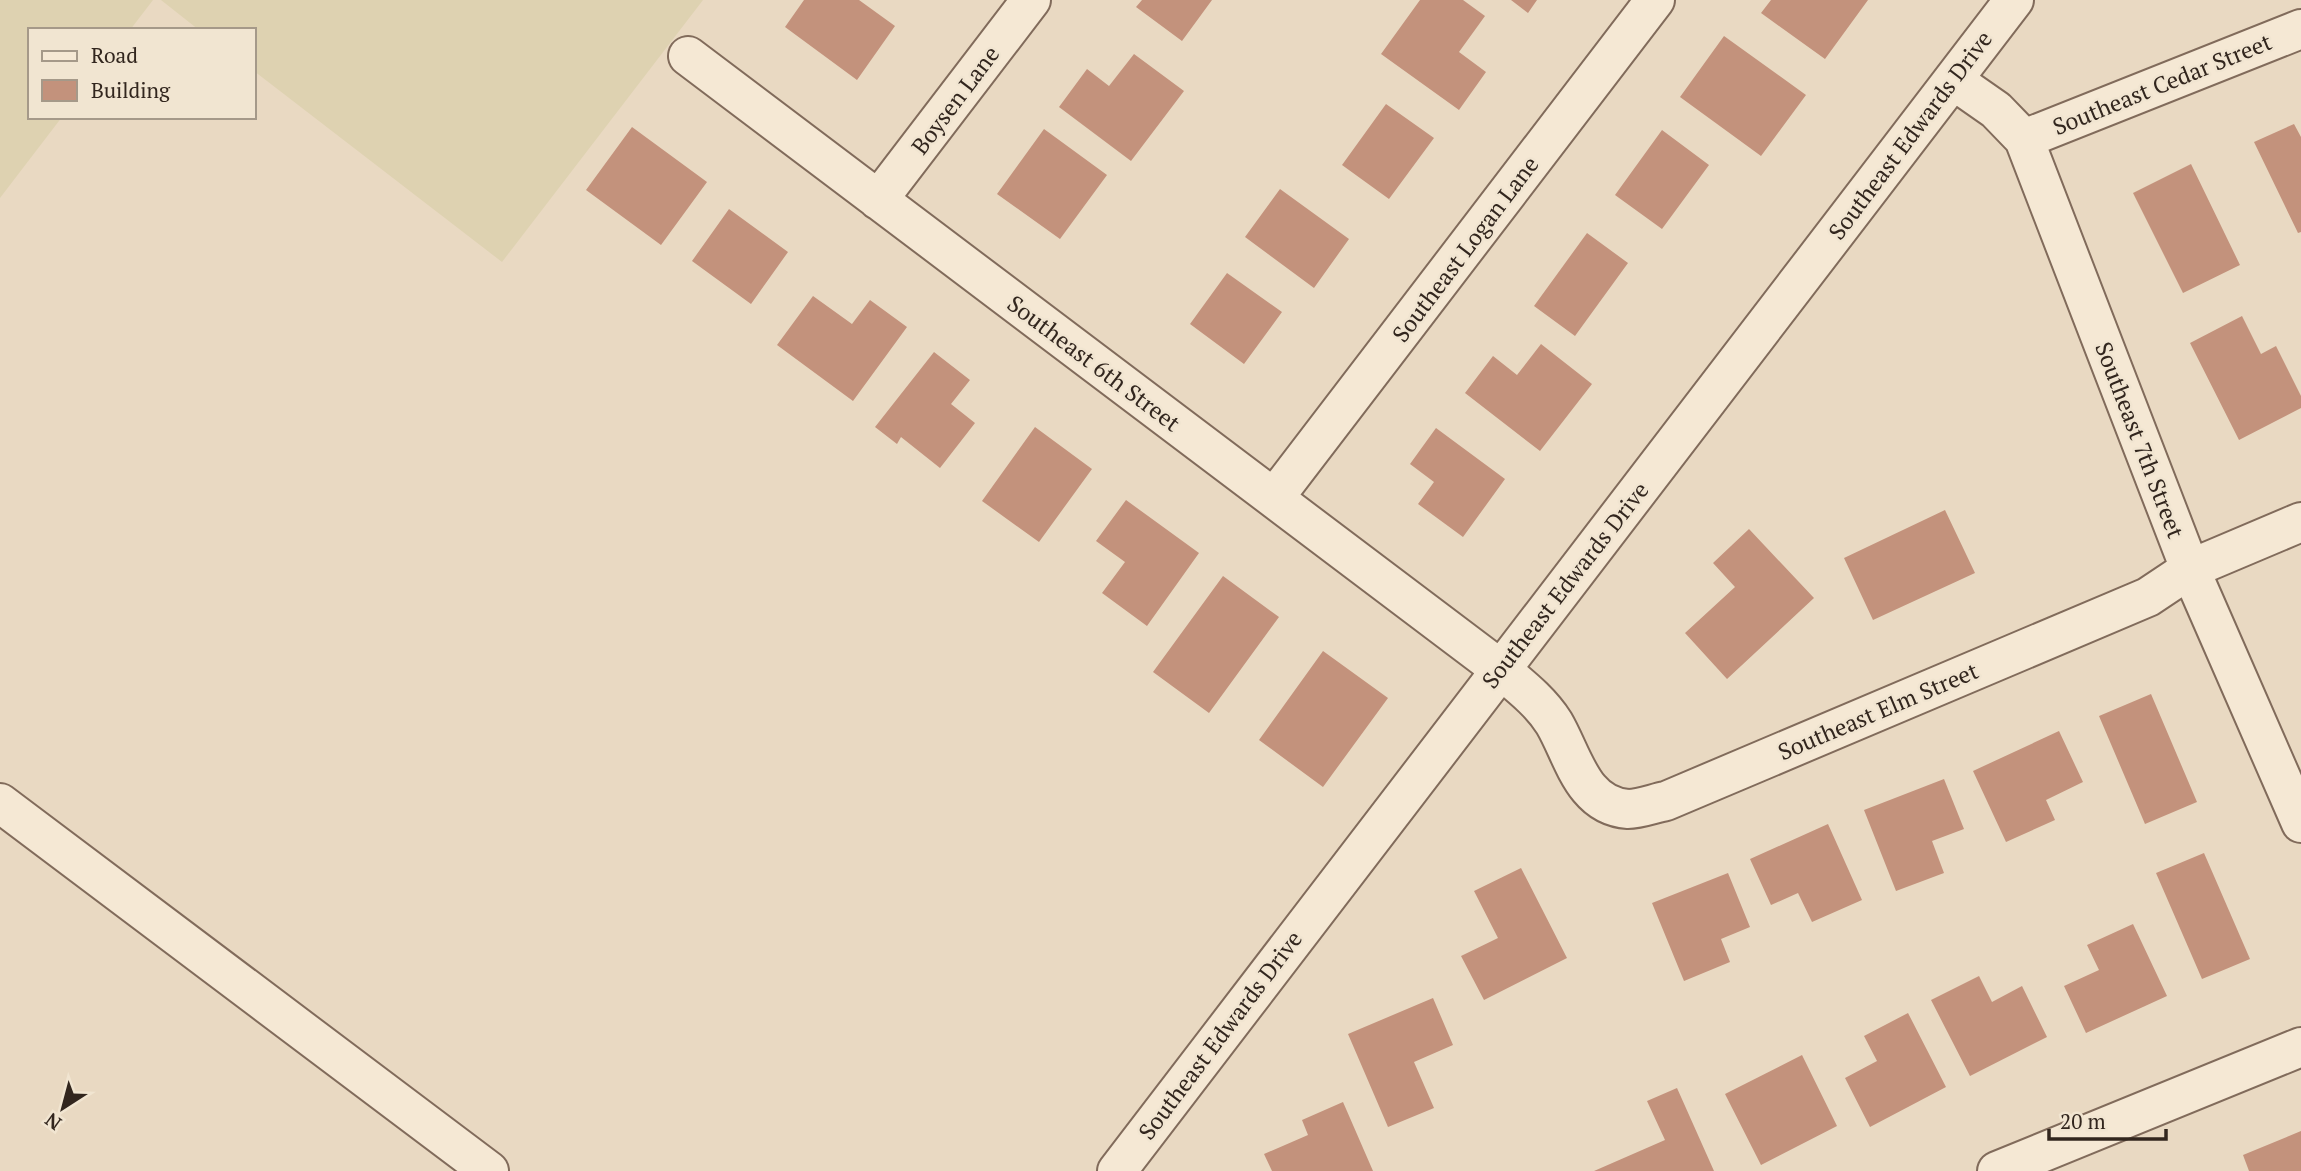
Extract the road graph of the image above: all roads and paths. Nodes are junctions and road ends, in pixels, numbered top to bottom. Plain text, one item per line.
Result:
1 (1031, 0) edge
2 (1655, 0) edge
3 (2014, 0) edge
4 (2301, 29) edge
5 (688, 56) dead end
6 (1953, 80) junction
7 (2024, 139) junction
8 (878, 200) junction
9 (1274, 499) junction
10 (2301, 522) edge
11 (2190, 569) junction
12 (1500, 669) junction
13 (0, 803) edge
14 (2301, 823) edge
15 (2301, 1047) edge
16 (489, 1171) edge
17 (1117, 1171) edge
18 (1997, 1171) edge

1 - 8 street, Boysen Lane
2 - 9 street, Southeast Logan Lane
3 - 6 street, Southeast Edwards Drive
4 - 7 street, Southeast Cedar Street
5 - 8 street, Southeast 6th Street
6 - 7 street, Southeast 7th Street
6 - 12 street, Southeast Edwards Drive
7 - 11 street, Southeast 7th Street
8 - 9 street, Southeast 6th Street
9 - 12 street, Southeast 6th Street
10 - 11 street, Southeast Elm Street
11 - 12 street, Southeast Elm Street
11 - 14 street, Southeast 7th Street
12 - 17 street, Southeast Edwards Drive
13 - 16 street
15 - 18 street

